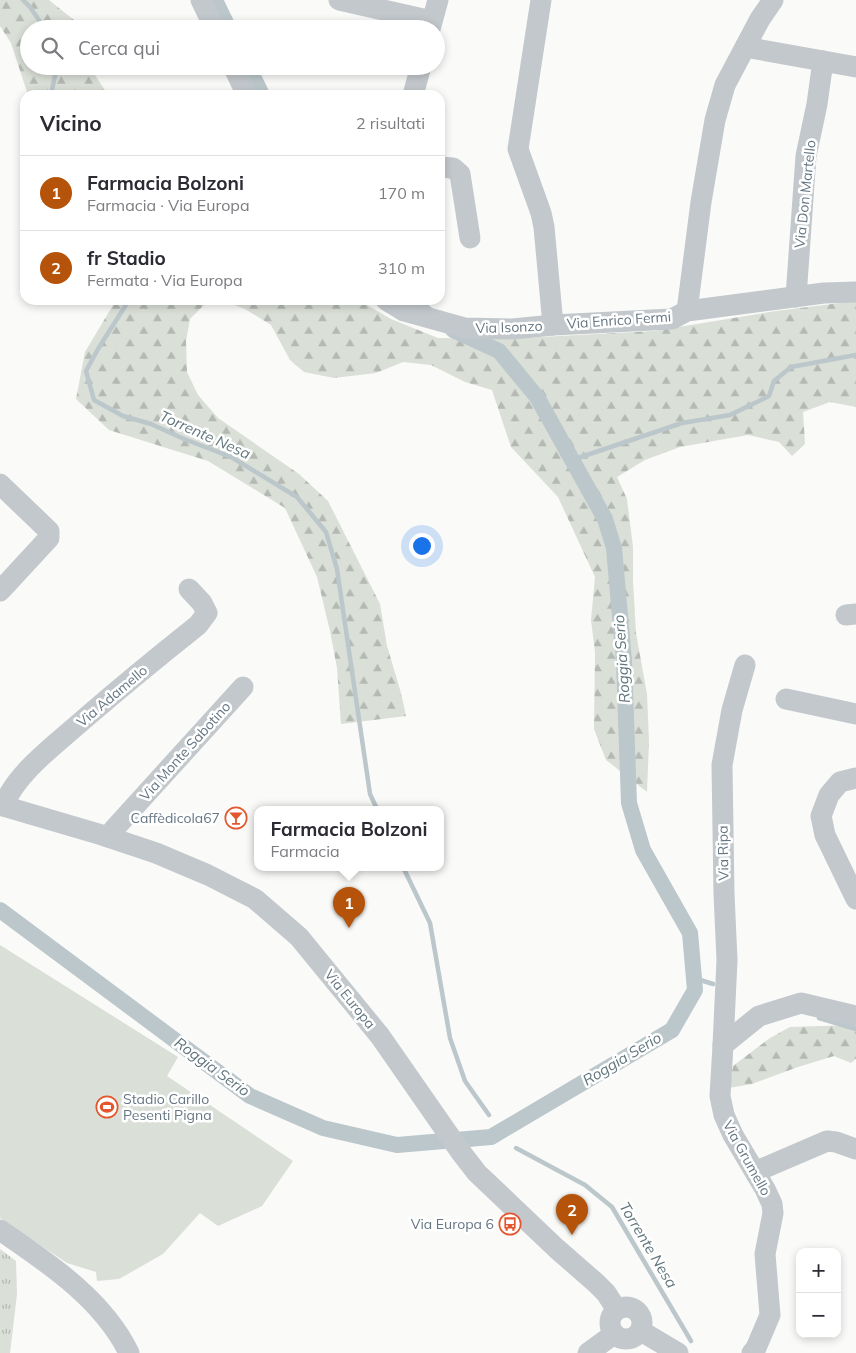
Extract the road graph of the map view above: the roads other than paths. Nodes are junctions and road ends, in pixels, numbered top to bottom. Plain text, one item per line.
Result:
1 (201, 0) edge
2 (339, 0) edge
3 (438, 0) edge
4 (541, 0) edge
5 (773, 0) edge
6 (211, 20) edge
7 (413, 20) edge
8 (432, 20) edge
9 (745, 47) junction
10 (823, 61) junction
11 (856, 67) edge
12 (237, 75) edge
13 (419, 75) edge
14 (245, 90) edge
15 (414, 90) edge
16 (445, 167) edge
17 (470, 238) dead end
18 (856, 292) edge
19 (796, 297) junction
20 (394, 305) edge
21 (687, 311) junction
22 (553, 325) junction
23 (0, 484) edge
24 (189, 589) dead end
25 (0, 591) edge
26 (745, 664) dead end
27 (244, 687) dead end
28 (786, 699) dead end
29 (856, 714) edge
30 (856, 778) edge
31 (2, 806) edge
32 (108, 837) junction
33 (856, 899) edge
34 (856, 1016) edge
35 (723, 1044) junction
36 (856, 1149) edge
37 (756, 1174) junction
38 (0, 1230) edge
39 (616, 1310) junction
40 (641, 1331) junction
41 (614, 1334) junction
42 (129, 1353) edge
43 (588, 1353) edge
44 (678, 1353) edge
45 (752, 1353) edge

1 - 6 street
2 - 7 street
3 - 8 street
4 - 22 street, Via Enrico Fermi
5 - 9 street, Via Enrico Fermi
9 - 10 street
9 - 21 street, Via Enrico Fermi
10 - 11 street
10 - 19 street, Via Don Martello
12 - 14 street
13 - 15 street
16 - 17 street
18 - 19 street
19 - 21 street
20 - 22 street, Via Isonzo
21 - 22 street, Via Enrico Fermi
23 - 25 street
24 - 31 street, Via Adamello
26 - 35 street, Via Ripa
27 - 32 street, Via Monte Sabotino
28 - 29 street
30 - 33 street
31 - 32 street, Via Europa
32 - 39 street, Via Europa
34 - 35 street
35 - 37 street, Via Grumello
36 - 37 street
37 - 45 street, Via Grumello
38 - 42 street
39 - 40 street
39 - 41 street
40 - 41 street
40 - 44 street
41 - 43 street

